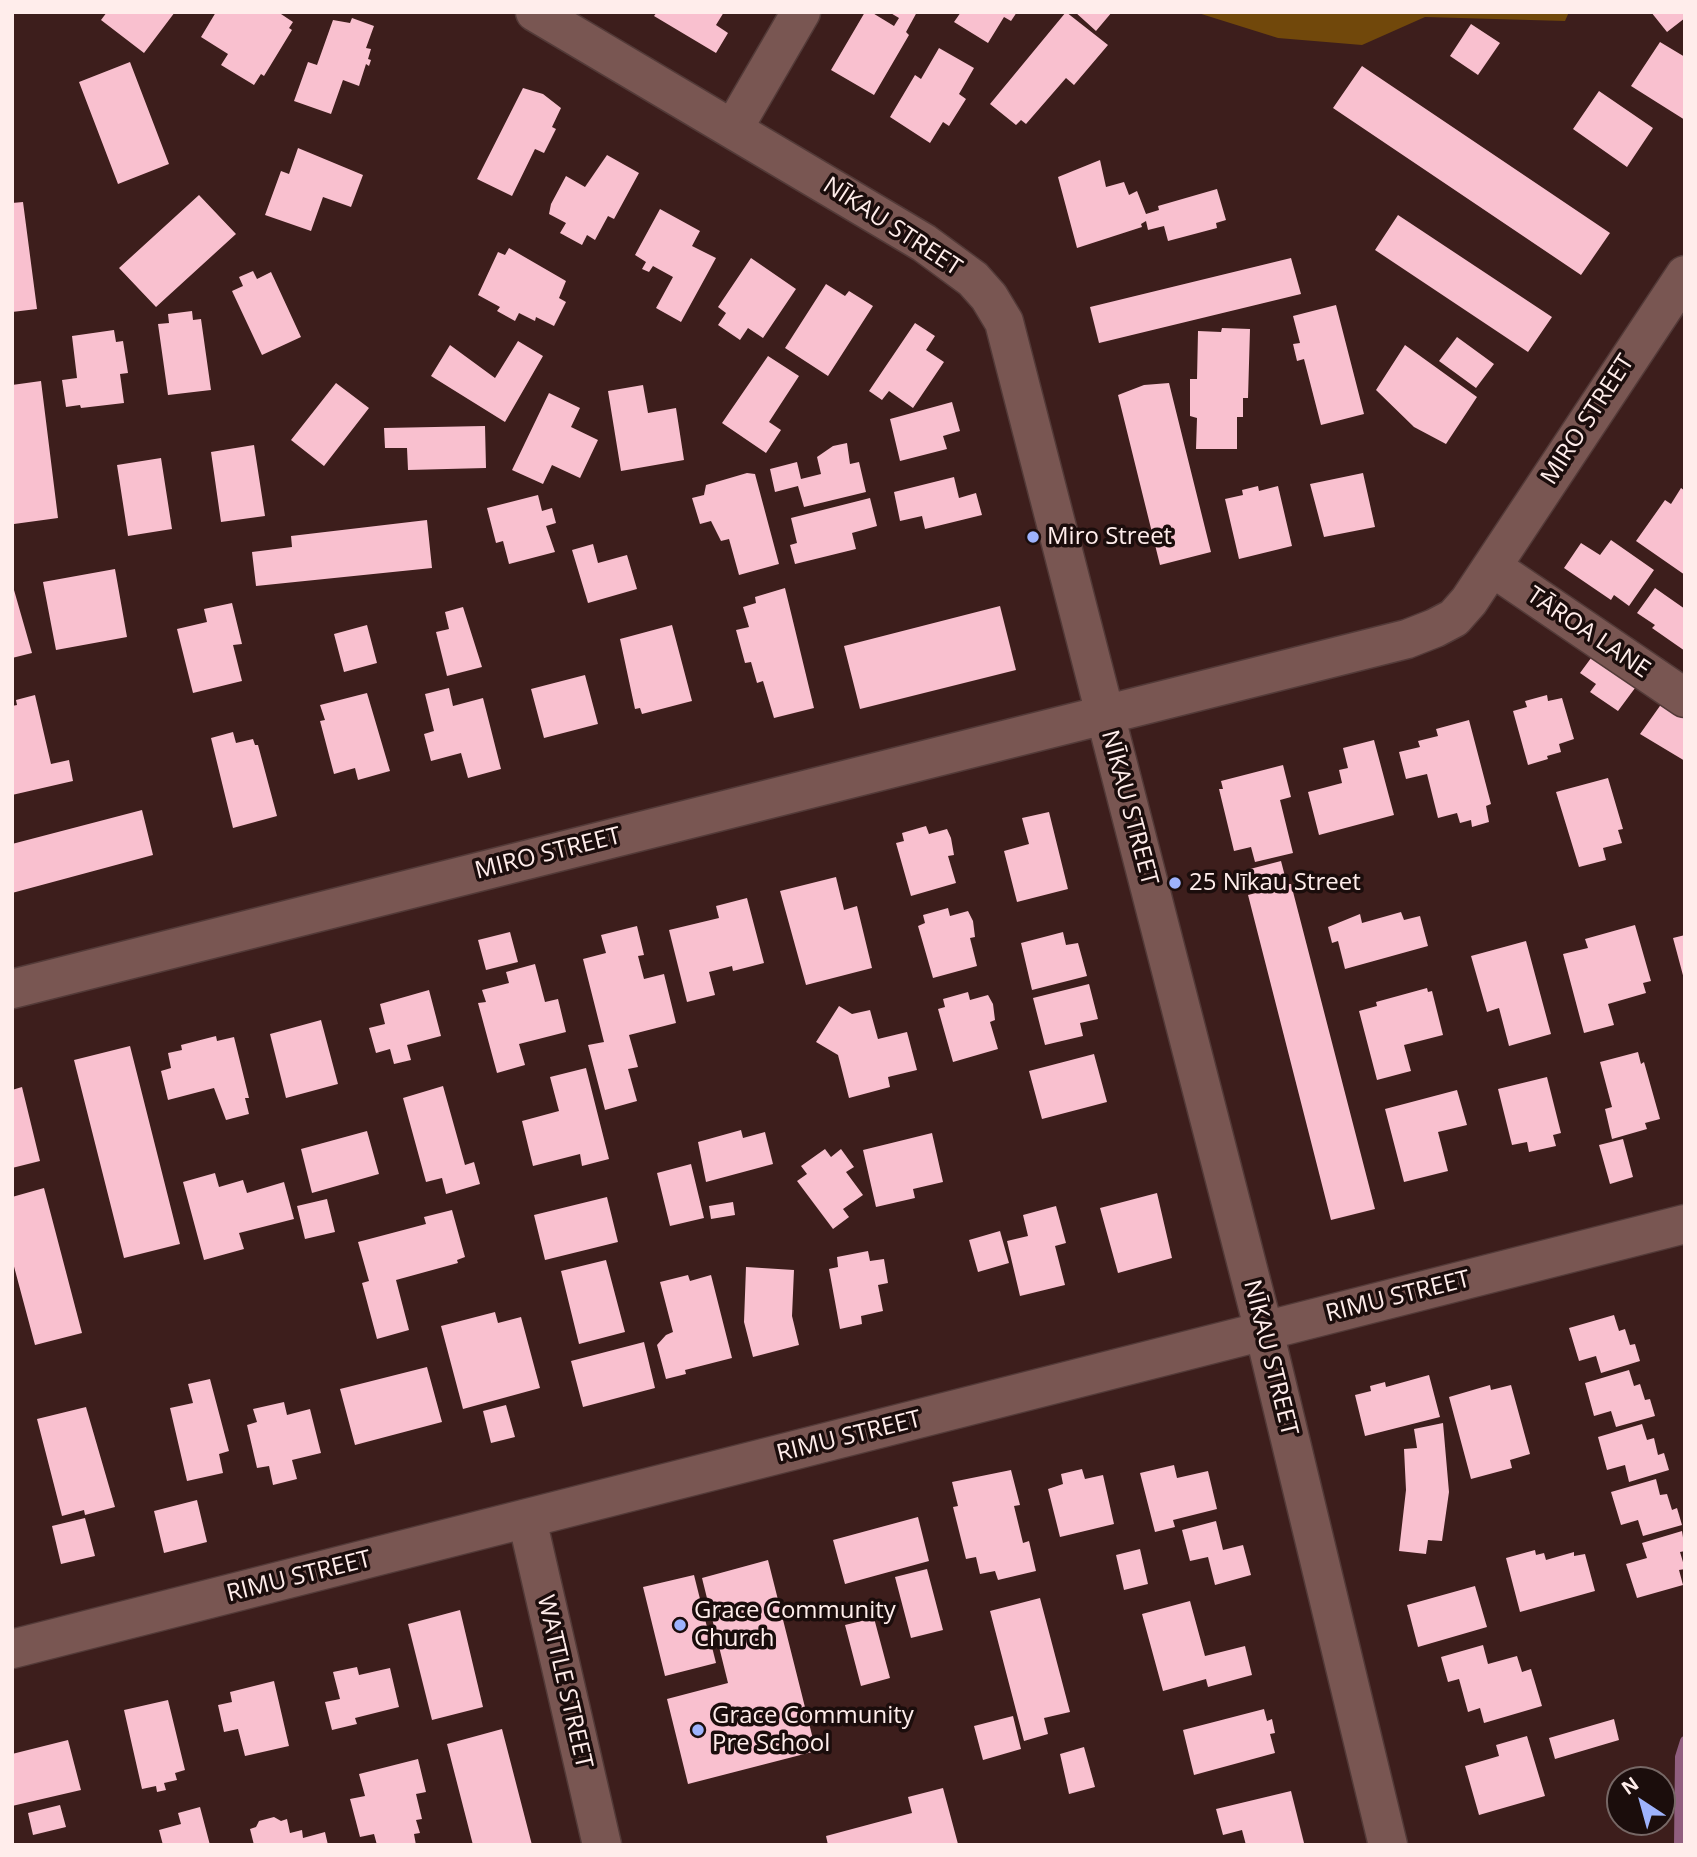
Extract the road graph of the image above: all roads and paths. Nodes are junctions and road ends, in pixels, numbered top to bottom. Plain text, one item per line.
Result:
1 (535, 12) edge
2 (801, 12) edge
3 (733, 129) junction
4 (1685, 275) edge
5 (1492, 567) junction
6 (1685, 698) edge
7 (1104, 715) junction
8 (12, 989) edge
9 (1685, 1224) edge
10 (1264, 1331) junction
11 (527, 1519) junction
12 (12, 1649) edge
13 (602, 1845) edge
14 (1388, 1845) edge

1 - 3 street, NĪKAU STREET
2 - 3 street
3 - 7 street, NĪKAU STREET
4 - 5 street, MIRO STREET
5 - 6 street, TĀROA LANE
5 - 7 street, MIRO STREET
7 - 8 street, MIRO STREET
7 - 10 street, NĪKAU STREET
9 - 10 street, RIMU STREET
10 - 11 street, RIMU STREET
10 - 14 street, NĪKAU STREET
11 - 12 street, RIMU STREET
11 - 13 street, WATTLE STREET

